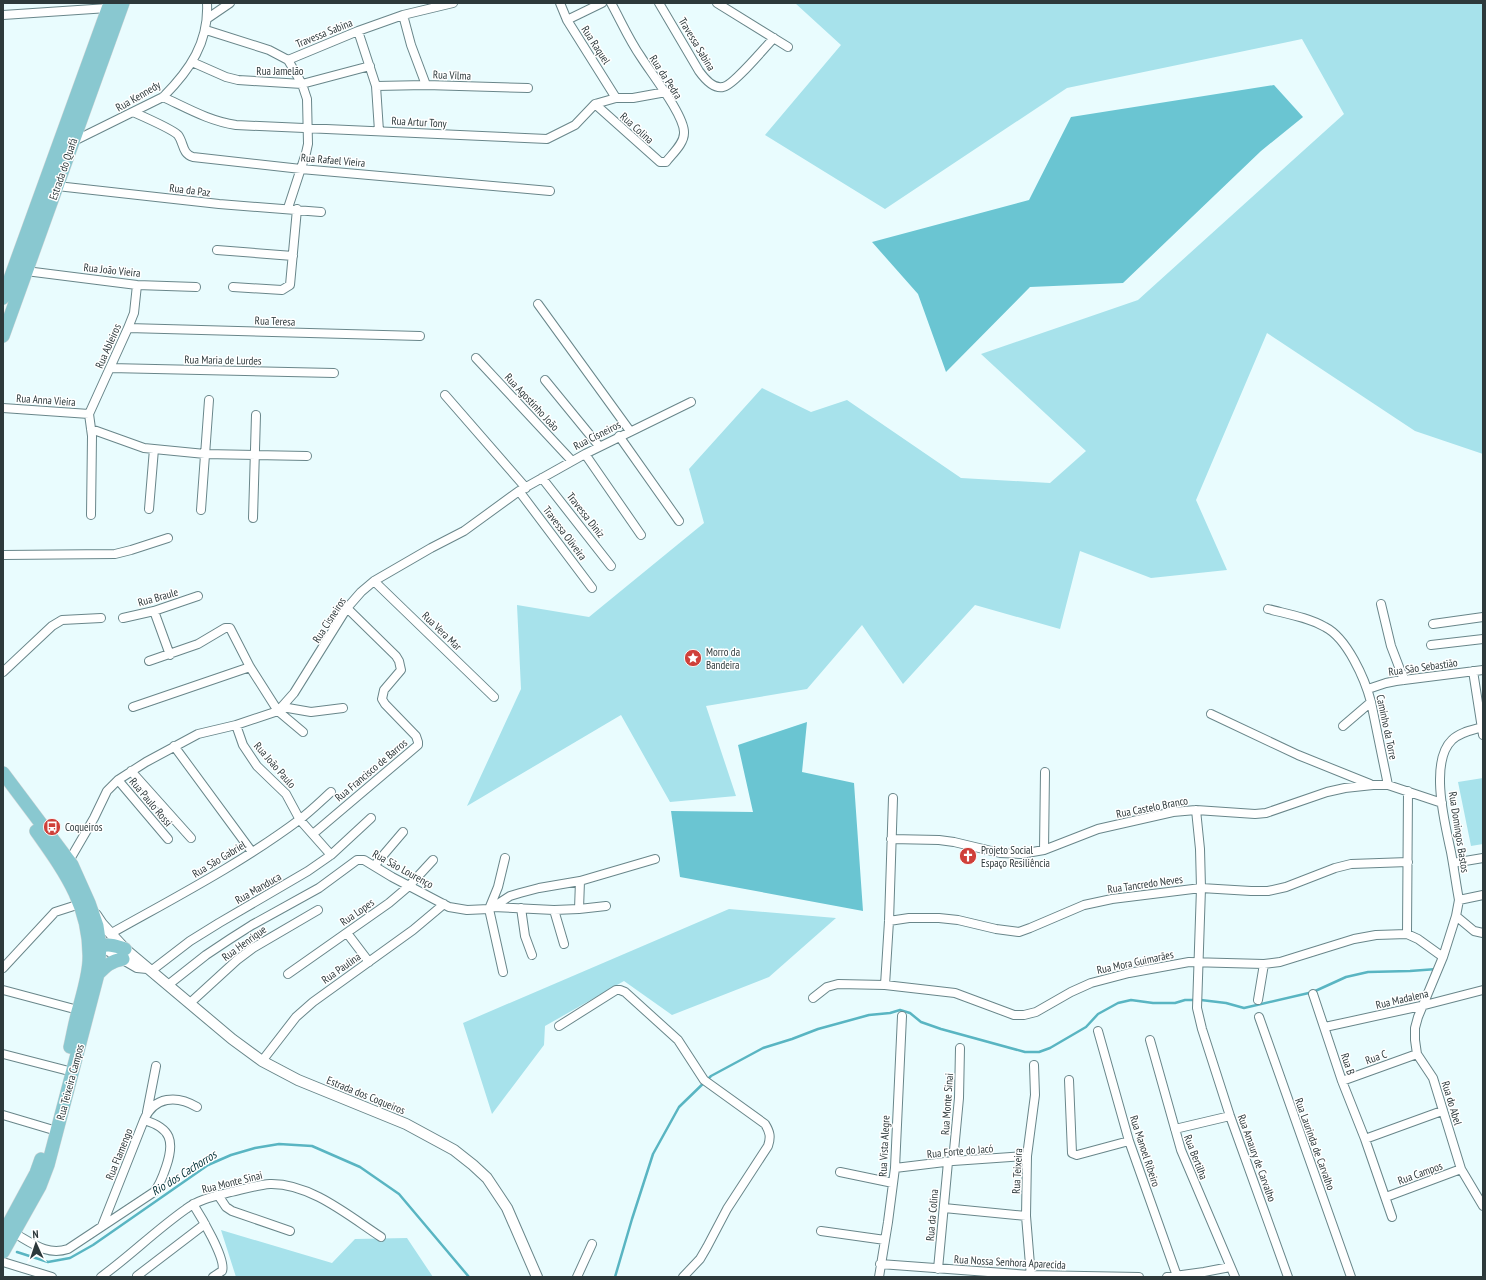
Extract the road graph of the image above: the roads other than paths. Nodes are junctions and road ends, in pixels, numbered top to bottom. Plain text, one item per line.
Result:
1 (123, 3) edge
2 (207, 3) edge
3 (230, 3) edge
4 (453, 3) edge
5 (560, 3) edge
6 (602, 3) edge
7 (611, 3) edge
8 (659, 3) edge
9 (717, 3) edge
10 (109, 5) edge
11 (3, 15) edge
12 (403, 15) junction
13 (208, 18) junction
14 (567, 20) junction
15 (206, 30) junction
16 (358, 31) junction
17 (774, 38) junction
18 (788, 47) dead end
19 (288, 60) junction
20 (192, 62) junction
21 (370, 66) junction
22 (302, 84) junction
23 (426, 85) junction
24 (376, 86) junction
25 (528, 88) dead end
26 (666, 92) junction
27 (163, 96) junction
28 (616, 98) junction
29 (595, 104) junction
30 (133, 112) junction
31 (308, 127) junction
32 (379, 131) junction
33 (72, 142) junction
34 (666, 162) joint
35 (301, 169) junction
36 (58, 186) junction
37 (550, 191) dead end
38 (288, 208) junction
39 (297, 210) junction
40 (321, 212) dead end
41 (217, 250) dead end
42 (292, 256) junction
43 (26, 271) junction
44 (137, 285) junction
45 (196, 287) dead end
46 (233, 287) dead end
47 (3, 298) edge
48 (538, 304) dead end
49 (128, 328) junction
50 (3, 336) edge
51 (420, 336) dead end
52 (476, 358) dead end
53 (110, 368) junction
54 (334, 373) dead end
55 (545, 380) dead end
56 (446, 394) dead end
57 (209, 400) dead end
58 (692, 402) dead end
59 (3, 408) edge
60 (88, 414) junction
61 (256, 415) dead end
62 (91, 429) junction
63 (630, 430) junction
64 (619, 436) junction
65 (599, 446) junction
66 (154, 449) junction
67 (205, 454) junction
68 (584, 454) junction
69 (255, 456) junction
70 (307, 456) dead end
71 (572, 461) junction
72 (542, 478) junction
73 (523, 490) junction
74 (149, 509) dead end
75 (201, 510) dead end
76 (90, 515) dead end
77 (253, 518) dead end
78 (679, 522) dead end
79 (641, 535) dead end
80 (168, 538) dead end
81 (3, 555) edge
82 (611, 566) dead end
83 (374, 581) junction
84 (592, 588) dead end
85 (198, 596) dead end
86 (1380, 604) dead end
87 (347, 608) junction
88 (1268, 609) dead end
89 (154, 611) junction
90 (1483, 617) edge
91 (101, 618) dead end
92 (124, 618) dead end
93 (1433, 624) dead end
94 (1483, 639) edge
95 (1431, 645) dead end
96 (170, 655) junction
97 (149, 661) dead end
98 (250, 667) junction
99 (1483, 670) edge
100 (1472, 671) junction
101 (3, 672) edge
102 (1404, 680) junction
103 (1368, 689) junction
104 (494, 697) dead end
105 (1371, 702) junction
106 (133, 707) dead end
107 (343, 708) dead end
108 (280, 709) junction
109 (1211, 714) dead end
110 (236, 725) junction
111 (1343, 726) dead end
112 (1483, 730) edge
113 (303, 732) dead end
114 (174, 746) junction
115 (131, 771) junction
116 (3, 772) edge
117 (1046, 772) dead end
118 (118, 780) junction
119 (3, 785) edge
120 (1373, 785) junction
121 (1388, 786) junction
122 (1408, 791) junction
123 (331, 792) dead end
124 (893, 798) dead end
125 (1442, 803) junction
126 (1196, 810) junction
127 (371, 818) dead end
128 (300, 820) junction
129 (403, 832) dead end
130 (313, 834) junction
131 (191, 838) dead end
132 (168, 839) dead end
133 (891, 839) junction
134 (1044, 850) junction
135 (252, 852) junction
136 (331, 855) junction
137 (505, 858) dead end
138 (1483, 858) edge
139 (655, 859) dead end
140 (433, 860) dead end
141 (69, 861) junction
142 (1408, 862) junction
143 (1453, 863) junction
144 (374, 866) junction
145 (580, 881) junction
146 (409, 886) junction
147 (1201, 888) junction
148 (1483, 895) edge
149 (1459, 900) junction
150 (85, 904) junction
151 (444, 904) junction
152 (606, 906) dead end
153 (491, 908) junction
154 (522, 908) junction
155 (579, 909) junction
156 (318, 910) dead end
157 (554, 910) junction
158 (1456, 916) junction
159 (889, 921) junction
160 (347, 932) junction
161 (1483, 933) edge
162 (87, 934) junction
163 (110, 934) junction
164 (1407, 934) junction
165 (564, 944) dead end
166 (100, 946) junction
167 (124, 954) junction
168 (532, 955) dead end
169 (1442, 957) junction
170 (89, 960) junction
171 (368, 962) junction
172 (1198, 962) junction
173 (1264, 964) junction
174 (3, 968) edge
175 (149, 970) junction
176 (503, 972) dead end
177 (98, 974) junction
178 (288, 974) dead end
179 (168, 985) junction
180 (885, 985) junction
181 (3, 990) edge
182 (1483, 990) edge
183 (1313, 994) dead end
184 (813, 998) dead end
185 (1258, 1000) dead end
186 (190, 1003) junction
187 (1421, 1006) junction
188 (78, 1010) junction
189 (902, 1016) dead end
190 (1258, 1018) dead end
191 (559, 1026) dead end
192 (1325, 1027) junction
193 (1098, 1031) dead end
194 (1150, 1040) dead end
195 (960, 1048) dead end
196 (3, 1054) edge
197 (1417, 1054) junction
198 (262, 1061) junction
199 (1034, 1065) dead end
200 (156, 1066) dead end
201 (65, 1070) junction
202 (1069, 1080) dead end
203 (1342, 1081) junction
204 (197, 1107) dead end
205 (1442, 1111) junction
206 (3, 1115) edge
207 (1230, 1116) junction
208 (146, 1117) junction
209 (50, 1129) junction
210 (1175, 1129) junction
211 (1365, 1139) junction
212 (1129, 1141) junction
213 (1027, 1156) junction
214 (950, 1162) junction
215 (894, 1168) junction
216 (1461, 1169) junction
217 (840, 1172) dead end
218 (893, 1183) junction
219 (218, 1196) junction
220 (1386, 1197) junction
221 (193, 1204) junction
222 (1483, 1206) edge
223 (944, 1208) junction
224 (1026, 1216) junction
225 (1392, 1217) dead end
226 (205, 1224) junction
227 (102, 1226) junction
228 (8, 1229) edge
229 (290, 1231) dead end
230 (821, 1231) dead end
231 (380, 1237) dead end
232 (885, 1240) junction
233 (592, 1244) dead end
234 (4, 1250) edge
235 (3, 1262) edge
236 (880, 1264) junction
237 (1230, 1267) junction
238 (938, 1269) junction
239 (137, 1276) edge
240 (1030, 1276) edge
241 (1092, 1276) edge
242 (1177, 1276) edge
243 (52, 1277) edge
244 (101, 1277) edge
245 (214, 1277) edge
246 (537, 1277) edge
247 (577, 1277) edge
248 (683, 1277) edge
249 (878, 1277) edge
250 (1131, 1277) edge
251 (1140, 1277) edge
252 (1167, 1277) edge
253 (1235, 1277) edge
254 (1288, 1277) edge
255 (1351, 1277) edge

1 - 33 main road, Estrada do Quafá
2 - 13 street, Rua Kennedy
3 - 13 street
4 - 12 street, Travessa Sabina
5 - 14 street, Rua Raquel
6 - 14 street
7 - 26 street, Rua da Pedra
8 - 17 street, Travessa Sabina
9 - 17 street
10 - 11 street
10 - 47 main road, Estrada do Quafá
12 - 16 street, Travessa Sabina
12 - 23 street
13 - 15 street, Rua Kennedy
14 - 28 street, Rua Raquel
15 - 19 street, Travessa Sabina
15 - 20 street, Rua Kennedy
16 - 19 street, Travessa Sabina
16 - 21 street
17 - 18 street
19 - 22 street
20 - 22 street, Rua Jamelão
20 - 27 street, Rua Kennedy
21 - 22 street, Rua Jamelão
21 - 24 street
22 - 31 street
23 - 24 street, Rua Vilma
23 - 25 street, Rua Vilma
24 - 32 street
26 - 28 street
26 - 34 street, Rua da Pedra
27 - 30 street, Rua Kennedy
27 - 31 street, Rua Artur Tony
28 - 29 street
29 - 32 street, Rua Artur Tony
29 - 34 street, Rua Colina
30 - 33 street, Rua Kennedy
30 - 35 street, Rua Rafael Vieira
31 - 32 street, Rua Artur Tony
31 - 35 street
33 - 36 main road, Estrada do Quafá
35 - 37 street, Rua Rafael Vieira
35 - 38 street
36 - 38 street, Rua da Paz
36 - 43 main road, Estrada do Quafá
38 - 39 street, Rua da Paz
39 - 40 street, Rua da Paz
39 - 42 street
41 - 42 street
42 - 46 street
43 - 44 street, Rua João Vieira
43 - 50 main road, Estrada do Quafá
44 - 45 street, Rua João Vieira
44 - 49 street, Rua Ableiros
48 - 63 street
49 - 51 street, Rua Teresa
49 - 53 street, Rua Ableiros
52 - 71 street, Rua Agostinho João
53 - 54 street, Rua Maria de Lurdes
53 - 60 street, Rua Ableiros
55 - 65 street
56 - 73 street, Travessa Oliveira
57 - 67 street
58 - 63 street, Rua Cisneiros
59 - 60 street, Rua Anna Vieira
60 - 62 street
61 - 69 street
62 - 66 street
62 - 76 street
63 - 64 street, Rua Cisneiros
64 - 65 street, Rua Cisneiros
64 - 78 street
65 - 68 street, Rua Cisneiros
66 - 67 street
66 - 74 street
67 - 69 street
67 - 75 street
68 - 71 street, Rua Cisneiros
68 - 79 street
69 - 70 street
69 - 77 street
71 - 72 street, Rua Cisneiros
72 - 73 street, Rua Cisneiros
72 - 82 street, Travessa Diniz
73 - 83 street, Rua Cisneiros
73 - 84 street, Travessa Oliveira
80 - 81 street
83 - 87 street, Rua Cisneiros
83 - 104 street, Rua Vera Mar
85 - 89 street, Rua Braule
86 - 102 street
87 - 108 street, Rua Cisneiros
87 - 130 street, Rua Francisco de Barros
88 - 103 street, Caminho da Torre
89 - 92 street, Rua Braule
89 - 96 street
90 - 93 street
91 - 101 street
94 - 95 street
96 - 97 street
96 - 98 street
98 - 106 street
98 - 108 street
99 - 100 street, Rua São Sebastião
100 - 102 street, Rua São Sebastião
100 - 112 street
102 - 103 street, Rua São Sebastião
103 - 105 street, Caminho da Torre
105 - 111 street
105 - 121 street, Caminho da Torre
107 - 108 street
108 - 110 street
108 - 113 street
109 - 120 street
110 - 114 street
110 - 128 street, Rua João Paulo
112 - 125 street, Rua Domingos Bastos
114 - 115 street
114 - 135 street
115 - 118 street
115 - 131 street
116 - 141 main road
117 - 134 street
118 - 132 street, Rua Paulo Rossi
118 - 141 street
119 - 150 main road
120 - 121 street, Rua Castelo Branco
120 - 126 street, Rua Castelo Branco
121 - 122 street, Rua Castelo Branco
122 - 125 street, Rua Castelo Branco
122 - 142 street
123 - 128 street, Rua São Gabriel
124 - 133 street
125 - 143 street, Rua Domingos Bastos
126 - 134 street, Rua Castelo Branco
126 - 147 street, Rua Amaury de Carvalho
127 - 136 street, Rua Manduca
128 - 130 street, Rua João Paulo
128 - 135 street, Rua São Gabriel
129 - 144 street
130 - 136 street, Rua João Paulo
133 - 134 street, Rua Castelo Branco
133 - 159 street
135 - 163 street, Rua São Gabriel
136 - 175 street, Rua Manduca
137 - 153 street
138 - 143 street
139 - 145 street
140 - 146 street, Rua Lopes
141 - 150 main road
142 - 147 street, Rua Tancredo Neves
142 - 164 street
143 - 149 street, Rua Domingos Bastos
144 - 146 street, Rua São Lourenço
144 - 179 street, Rua São Lourenço
145 - 153 street
145 - 155 street
146 - 151 street, Rua São Lourenço
146 - 160 street, Rua Lopes
147 - 159 street, Rua Tancredo Neves
147 - 172 street, Rua Amaury de Carvalho
148 - 149 street
149 - 158 street, Rua Domingos Bastos
150 - 162 main road
150 - 163 street, Estrada dos Coqueiros
150 - 166 main road, Rua Teixeira Campos
150 - 174 street
151 - 153 street, Rua São Lourenço
151 - 171 street, Rua Paulina
152 - 155 street, Rua São Lourenço
153 - 154 street, Rua São Lourenço
153 - 176 street
154 - 157 street, Rua São Lourenço
154 - 168 street
155 - 157 street, Rua São Lourenço
156 - 186 street, Rua Henrique
157 - 165 street
158 - 161 street
158 - 169 street, Rua do Abel
159 - 180 street
160 - 171 street
160 - 178 street, Rua Lopes
162 - 166 street
162 - 170 main road
163 - 167 street, Estrada dos Coqueiros
164 - 169 street
164 - 173 street, Rua Mora Guimarães
166 - 167 main road
166 - 170 main road
166 - 177 main road, Rua Teixeira Campos
167 - 175 street, Estrada dos Coqueiros
167 - 177 main road
169 - 187 street, Rua do Abel
170 - 188 main road, Rua Teixeira Campos
171 - 198 street, Rua Paulina
172 - 173 street, Rua Mora Guimarães
172 - 180 street, Rua Mora Guimarães
172 - 207 street, Rua Amaury de Carvalho
173 - 185 street
175 - 179 street, Estrada dos Coqueiros
177 - 228 main road, Rua Teixeira Campos
179 - 186 street, Estrada dos Coqueiros
180 - 184 street, Rua Mora Guimarães
181 - 188 street
182 - 187 street, Rua Madalena
183 - 192 street, Rua B
186 - 198 street, Estrada dos Coqueiros
187 - 192 street, Rua Madalena
187 - 197 street, Rua do Abel
188 - 201 main road, Rua Teixeira Campos
189 - 215 street, Rua Vista Alegre
190 - 255 street, Rua Laurinda de Carvalho
191 - 248 street
192 - 203 street, Rua B
193 - 212 street, Rua Manoel Ribeiro
194 - 210 street, Rua Bertilha
195 - 214 street, Rua Monte Sinai
196 - 201 street
197 - 203 street, Rua C
197 - 205 street, Rua do Abel
198 - 246 street, Estrada dos Coqueiros
199 - 213 street, Rua Teixeira
200 - 208 street
201 - 209 main road, Rua Teixeira Campos
202 - 212 street
203 - 211 street, Rua B
204 - 208 street
205 - 211 street
205 - 216 street, Rua do Abel
206 - 209 street
207 - 210 street
207 - 254 street, Rua Amaury de Carvalho
208 - 227 street, Rua Flamengo
208 - 227 street, Rua Flamengo
209 - 228 main road, Rua Teixeira Campos
210 - 237 street, Rua Bertilha
211 - 220 street, Rua B
212 - 242 street, Rua Manoel Ribeiro
213 - 214 street, Rua Forte do Jacó
213 - 224 street, Rua Teixeira
214 - 215 street, Rua Forte do Jacó
214 - 223 street, Rua da Colina
215 - 218 street, Rua Vista Alegre
216 - 220 street, Rua Campos
216 - 222 street, Rua do Abel
217 - 218 street
218 - 232 street, Rua Vista Alegre
219 - 221 street, Rua Monte Sinai
219 - 229 street
219 - 231 street, Rua Monte Sinai
220 - 225 street, Rua B
221 - 226 street
221 - 244 street, Rua Monte Sinai
223 - 224 street
223 - 238 street, Rua da Colina
224 - 240 street, Rua Teixeira
226 - 239 street
226 - 245 street
227 - 228 street, Rua Flamengo
228 - 234 main road, Rua Teixeira Campos
230 - 232 street
232 - 236 street, Rua Vista Alegre
233 - 247 street
235 - 243 street
236 - 238 street, Rua Nossa Senhora Aparecida
236 - 249 street, Rua Vista Alegre
237 - 242 street
237 - 253 street, Rua Bertilha
238 - 240 street, Rua Nossa Senhora Aparecida
240 - 241 street, Rua Nossa Senhora Aparecida
241 - 250 street, Rua Nossa Senhora Aparecida
242 - 252 street
250 - 251 street, Rua Nossa Senhora Aparecida

